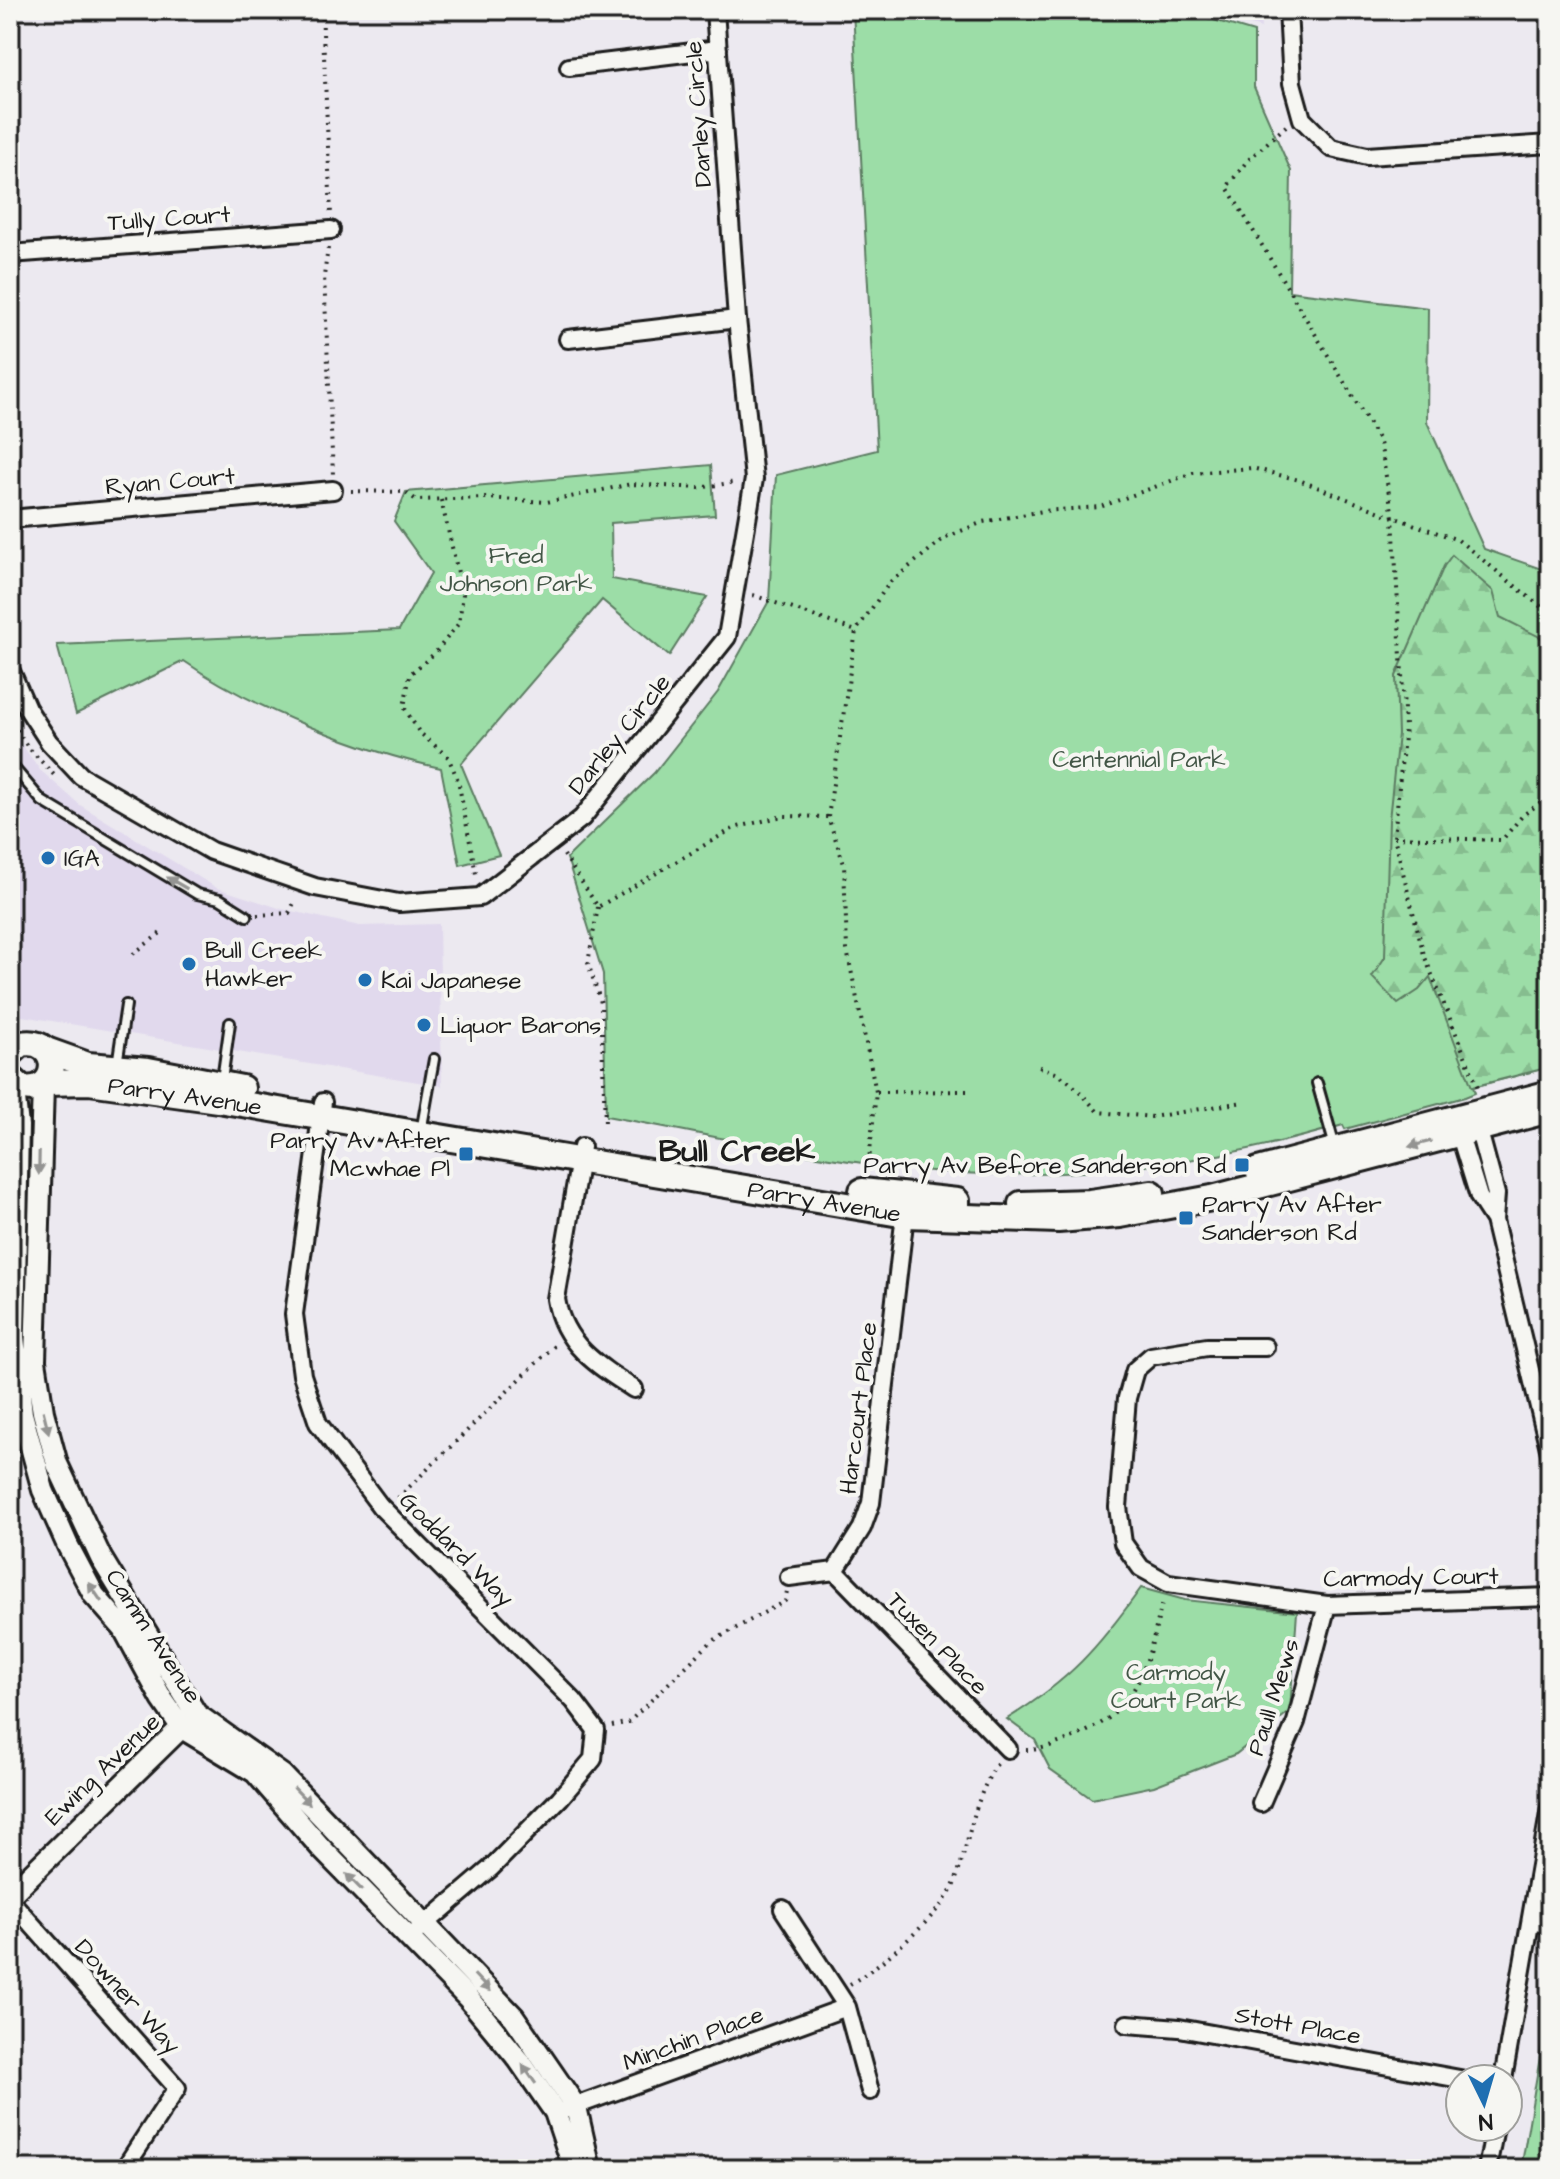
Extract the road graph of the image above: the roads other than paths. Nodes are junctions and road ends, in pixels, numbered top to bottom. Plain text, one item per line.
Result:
1 (715, 10) edge
2 (1288, 10) edge
3 (718, 49) junction
4 (569, 67) dead end
5 (1550, 144) edge
6 (331, 230) dead end
7 (10, 254) edge
8 (737, 319) junction
9 (568, 339) dead end
10 (333, 490) road end
11 (10, 519) edge
12 (10, 669) edge
13 (10, 771) edge
14 (247, 916) road end
15 (126, 1005) dead end
16 (230, 1023) dead end
17 (14, 1048) edge
18 (49, 1051) junction
19 (434, 1059) dead end
20 (117, 1066) junction
21 (11, 1079) edge
22 (1317, 1083) dead end
23 (45, 1084) junction
24 (220, 1092) junction
25 (1550, 1093) edge
26 (322, 1110) junction
27 (1550, 1110) edge
28 (1470, 1119) junction
29 (422, 1126) junction
30 (1336, 1148) junction
31 (580, 1153) junction
32 (906, 1206) junction
33 (1265, 1347) dead end
34 (634, 1389) dead end
35 (1549, 1444) edge
36 (835, 1571) junction
37 (789, 1577) road end
38 (1550, 1597) edge
39 (1327, 1605) junction
40 (189, 1721) junction
41 (1008, 1749) road end
42 (1261, 1803) dead end
43 (1550, 1808) edge
44 (10, 1898) edge
45 (783, 1909) dead end
46 (1531, 1921) junction
47 (428, 1924) junction
48 (1550, 1925) edge
49 (409, 1938) junction
50 (847, 2007) junction
51 (1127, 2024) dead end
52 (1506, 2063) edge
53 (1444, 2076) edge
54 (870, 2091) dead end
55 (576, 2107) junction
56 (555, 2112) junction
57 (1492, 2143) edge
58 (124, 2169) edge
59 (574, 2169) edge
60 (590, 2169) edge
61 (1487, 2169) edge

1 - 3 street, Darley Circle
2 - 5 street
3 - 4 street
3 - 8 street, Darley Circle
6 - 7 street, Tully Court
8 - 9 street
8 - 12 street, Darley Circle
10 - 11 street, Ryan Court
14 -> 13 lane
15 - 20 lane
16 - 24 lane
17 - 18 main road, Parry Avenue
18 - 20 main road, Parry Avenue
18 - 23 main road
19 - 29 lane
20 - 24 main road, Parry Avenue
21 - 23 main road, Parry Avenue
40 -> 21 street, Camm Avenue
22 - 30 lane
23 - 24 main road, Parry Avenue
23 -> 40 street, Camm Avenue
24 - 26 main road, Parry Avenue
25 - 28 main road, Parry Avenue
26 - 29 main road, Parry Avenue
26 - 47 street, Goddard Way
27 - 28 main road, Parry Avenue
28 - 30 main road, Parry Avenue
28 -> 32 main road, Parry Avenue
28 - 35 street
29 - 31 main road, Parry Avenue
30 - 32 main road, Parry Avenue
31 - 32 main road, Parry Avenue
31 - 34 street
32 - 36 street, Harcourt Place
33 - 39 street, Carmody Court
36 - 37 street
36 - 41 street, Tuxen Place
38 - 39 street, Carmody Court
39 - 42 street, Paull Mews
40 - 44 street, Ewing Avenue
40 -> 47 street, Camm Avenue
49 -> 40 street, Camm Avenue
43 - 46 street
44 - 58 street, Downer Way
45 - 50 street
46 - 48 street
46 - 52 street
47 - 49 street
47 -> 55 street, Camm Avenue
56 -> 49 street, Camm Avenue
50 - 54 street
50 - 55 street, Minchin Place
51 - 53 street, Stott Place
55 - 56 street, Minchin Place
55 - 60 street, Camm Avenue
56 - 59 street, Camm Avenue
57 - 61 street

